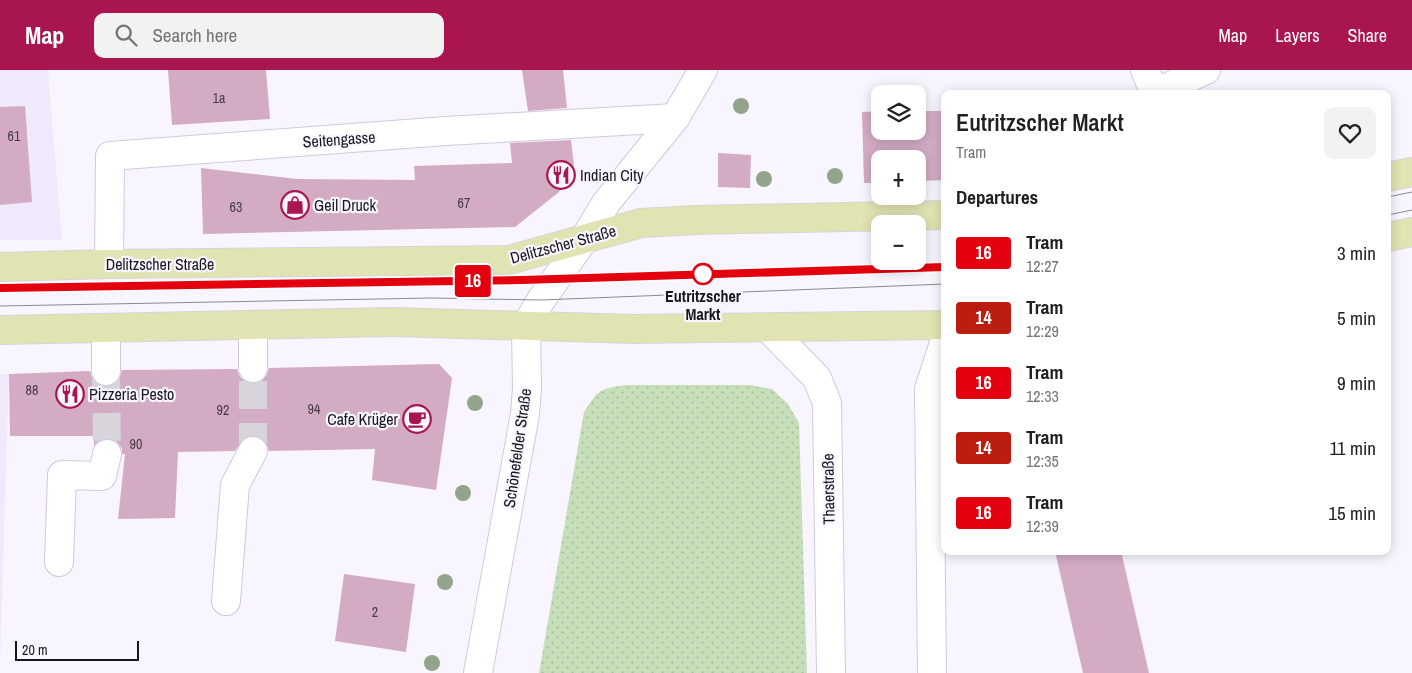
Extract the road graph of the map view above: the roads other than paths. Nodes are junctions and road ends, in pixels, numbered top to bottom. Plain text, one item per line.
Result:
1 (703, 70) edge
2 (1145, 70) edge
3 (1206, 70) edge
4 (1153, 90) edge
5 (1164, 90) edge
6 (675, 118) junction
7 (1412, 172) edge
8 (1391, 176) edge
9 (941, 215) edge
10 (1412, 232) edge
11 (1391, 236) edge
12 (585, 238) junction
13 (109, 264) junction
14 (0, 267) edge
15 (254, 325) junction
16 (941, 325) edge
17 (526, 326) junction
18 (767, 327) junction
19 (106, 328) junction
20 (0, 330) edge
21 (941, 352) edge
22 (253, 368) tunnel mouth
23 (106, 371) tunnel mouth
24 (252, 451) tunnel mouth
25 (107, 454) tunnel mouth
26 (59, 562) dead end
27 (226, 601) dead end
28 (478, 673) edge
29 (831, 673) edge
30 (932, 673) edge

1 - 6 street
2 - 4 street
3 - 5 street
6 - 12 street
6 - 13 street, Seitengasse
7 - 8 main road
9 - 12 main road, Delitzscher Straße
10 - 11 main road
12 - 13 main road, Delitzscher Straße
12 - 17 street
13 - 14 main road, Delitzscher Straße
15 - 17 main road
15 - 19 main road
15 - 22 street
16 - 18 main road
17 - 18 main road
17 - 28 street, Schönefelder Straße
18 - 29 street, Thaerstraße
19 - 20 main road
19 - 23 street
21 - 30 street
24 - 27 street
25 - 26 street

